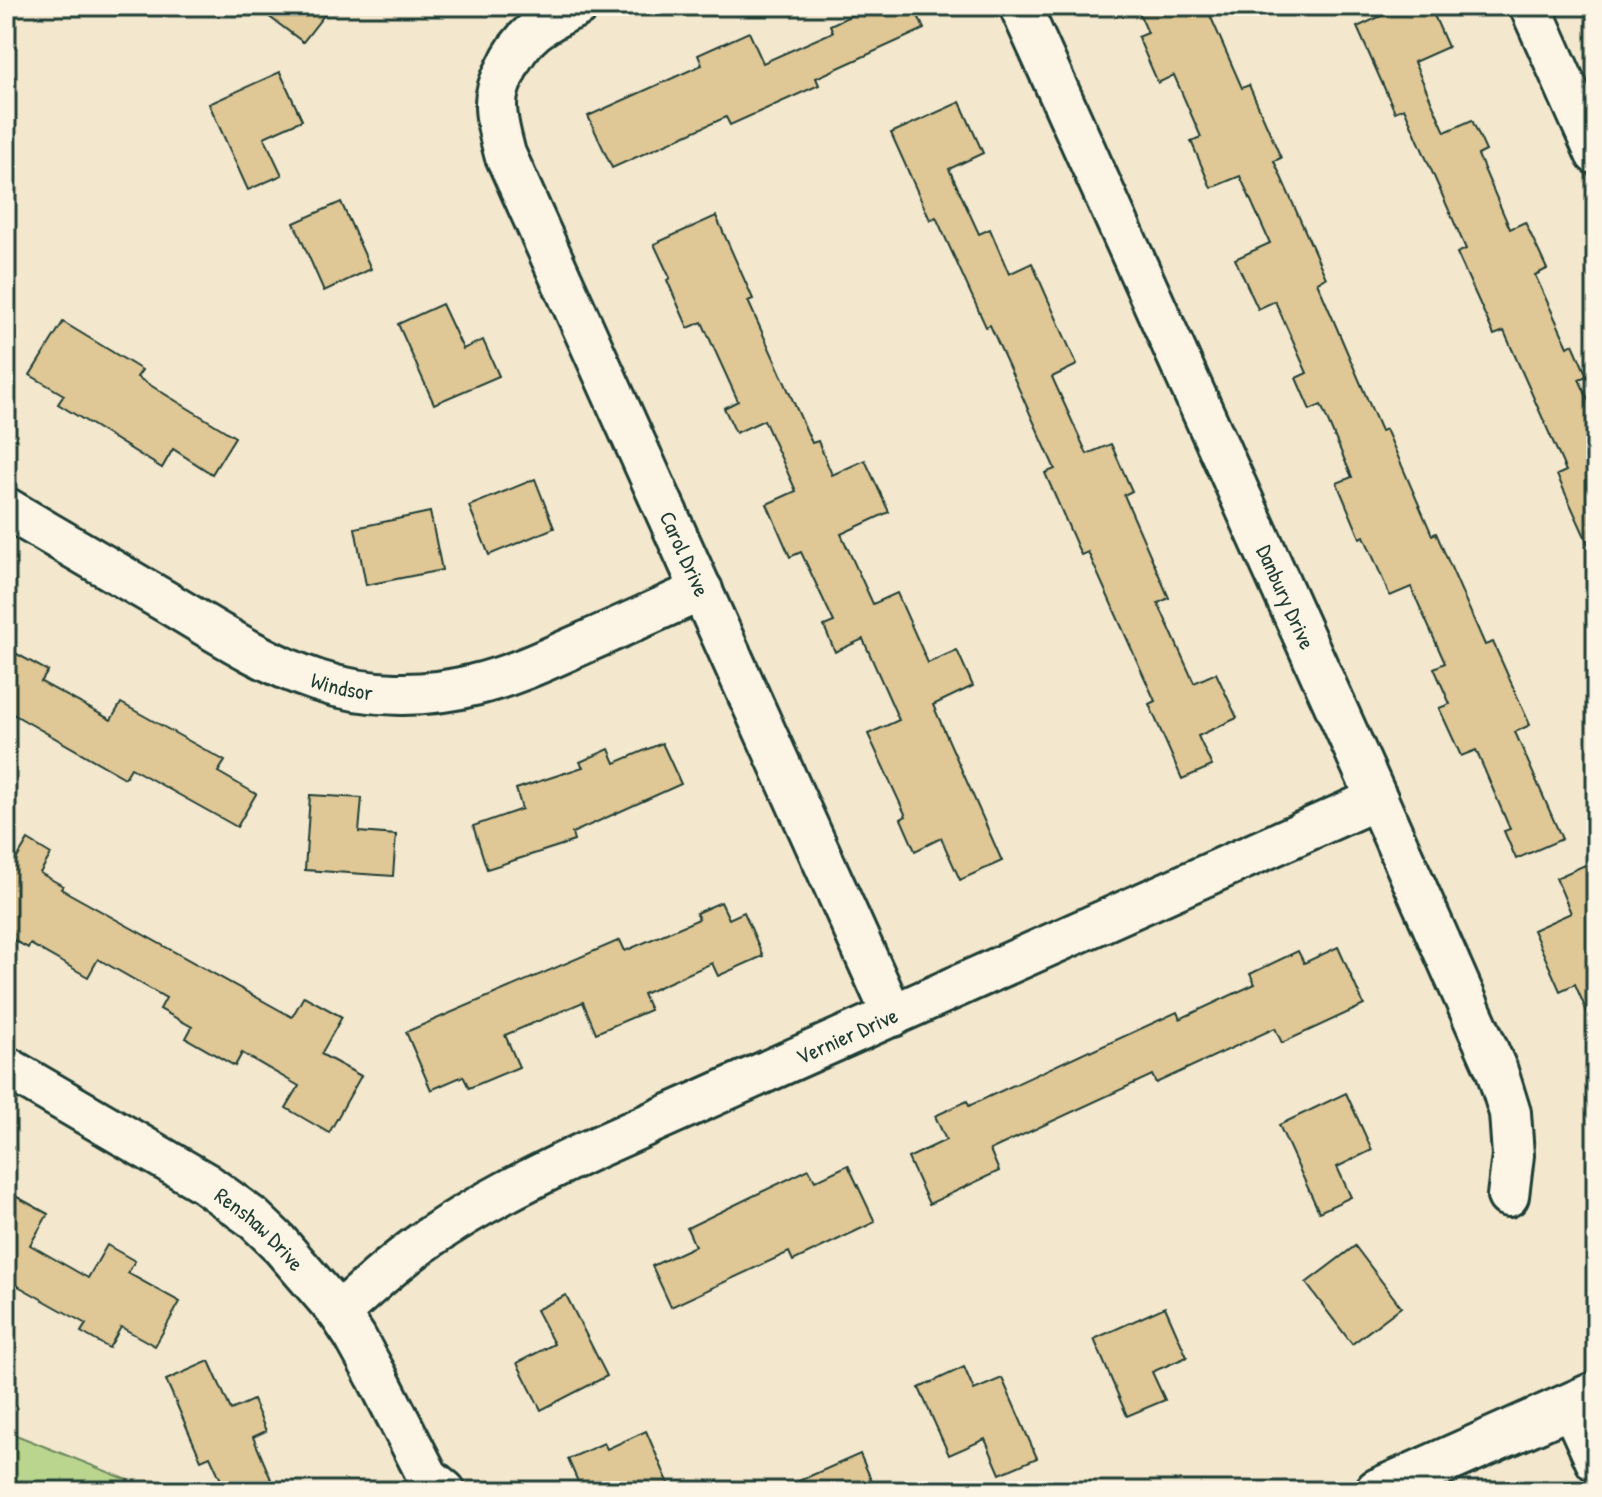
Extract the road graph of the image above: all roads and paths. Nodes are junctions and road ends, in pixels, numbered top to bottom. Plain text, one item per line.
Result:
1 (578, 6) edge
2 (1020, 6) edge
3 (1530, 6) edge
4 (1596, 154) edge
5 (6, 508) edge
6 (702, 590) junction
7 (1377, 799) junction
8 (893, 1016) junction
9 (6, 1067) edge
10 (1508, 1196) dead end
11 (339, 1313) junction
12 (1583, 1400) edge
13 (1596, 1461) edge
14 (434, 1486) edge
15 (1378, 1491) edge

1 - 6 street, Carol Drive
2 - 7 street, Danbury Drive
3 - 4 street
5 - 6 street, Windsor
6 - 8 street, Carol Drive
7 - 8 street, Vernier Drive
7 - 10 street, Danbury Drive
8 - 11 street, Vernier Drive
9 - 11 street, Renshaw Drive
11 - 14 street, Renshaw Drive
12 - 13 street
12 - 15 main road

